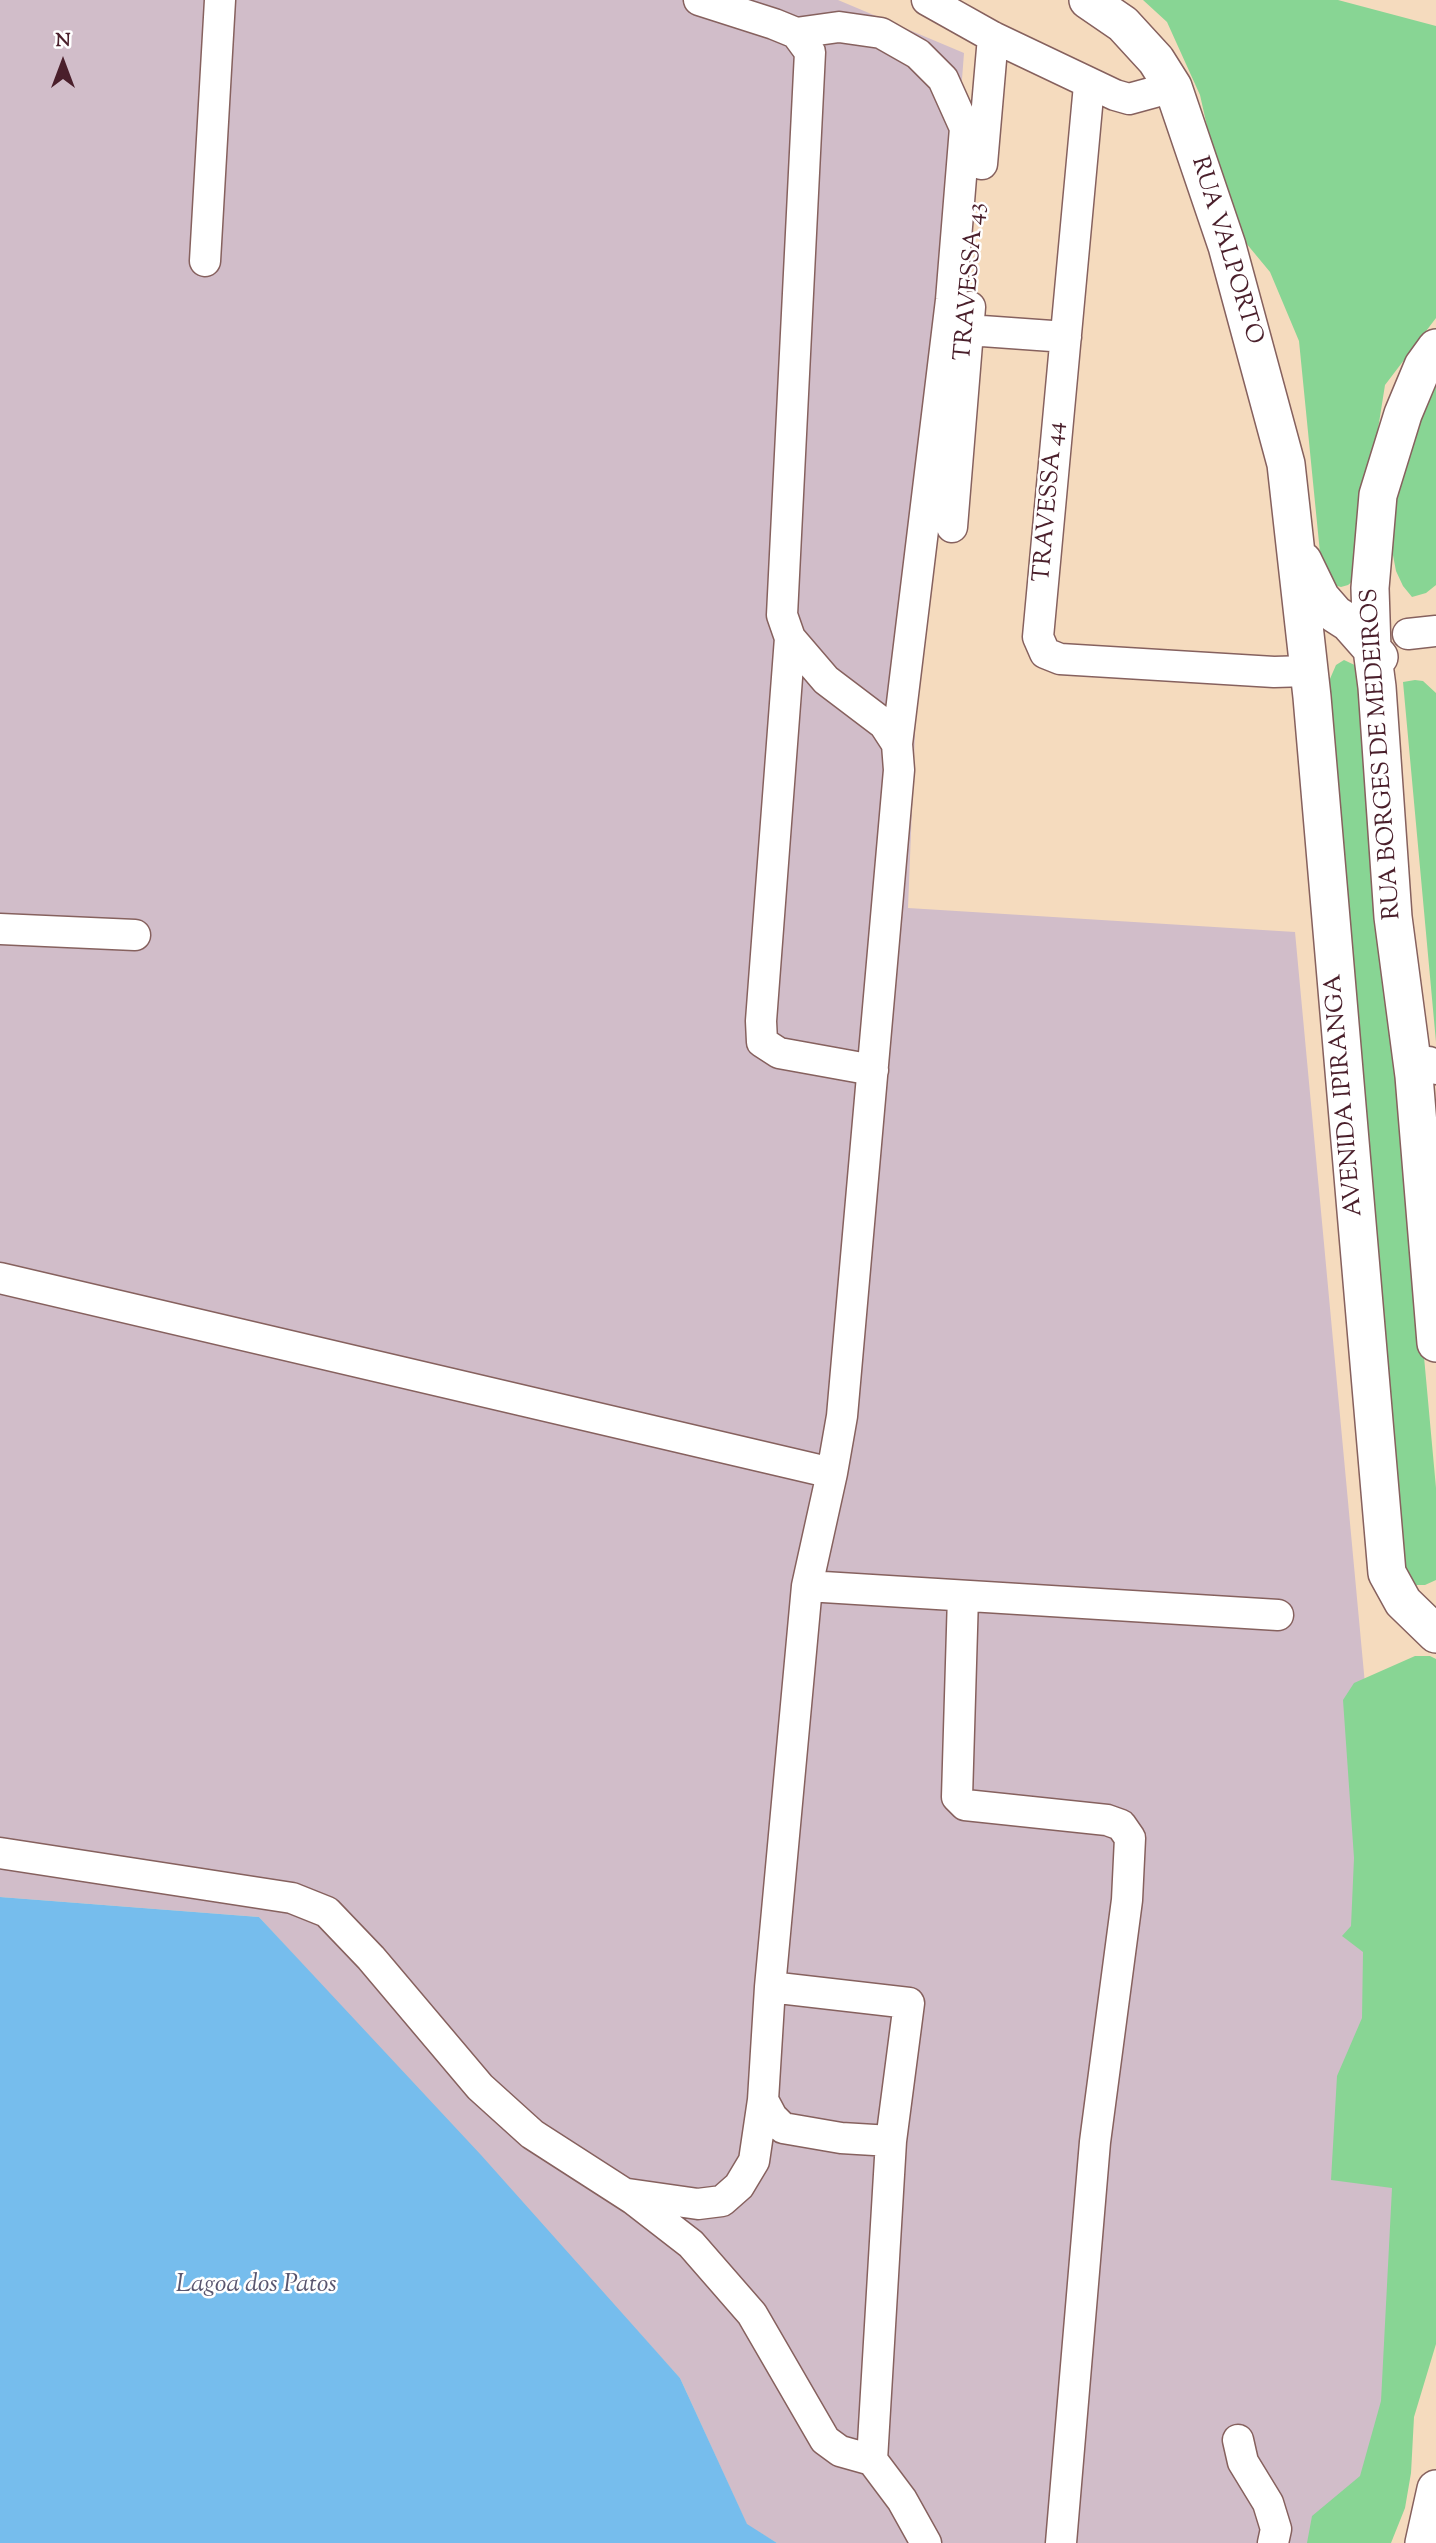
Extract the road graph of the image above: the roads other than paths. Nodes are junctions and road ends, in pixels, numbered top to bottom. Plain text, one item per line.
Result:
1 (220, 0) edge
2 (699, 0) edge
3 (926, 0) edge
4 (1088, 0) edge
5 (796, 33) junction
6 (993, 37) junction
7 (1089, 85) junction
8 (1173, 87) junction
9 (205, 261) dead end
10 (968, 330) junction
11 (1066, 337) junction
12 (1436, 348) edge
13 (1386, 472) junction
14 (952, 527) dead end
15 (1295, 537) junction
16 (1360, 636) junction
17 (790, 638) junction
18 (1310, 684) junction
19 (897, 744) junction
20 (0, 929) edge
21 (135, 935) dead end
22 (1415, 965) junction
23 (1432, 1065) edge
24 (873, 1070) junction
25 (1436, 1115) edge
26 (0, 1278) edge
27 (1436, 1343) edge
28 (832, 1473) junction
29 (807, 1586) junction
30 (1396, 1591) junction
31 (963, 1596) junction
32 (1436, 1597) edge
33 (1278, 1615) dead end
34 (1436, 1634) edge
35 (0, 1853) edge
36 (771, 1987) junction
37 (763, 2100) junction
38 (891, 2141) junction
39 (624, 2193) junction
40 (1238, 2440) dead end
41 (872, 2460) junction
42 (1436, 2489) edge
43 (926, 2543) edge
44 (1061, 2543) edge
45 (1273, 2543) edge
46 (1424, 2543) edge

1 - 9 street
2 - 5 street
3 - 6 street
4 - 8 main road, RUA VALPORTO
5 - 17 street
5 - 19 street
6 - 7 street
6 - 10 street, TRAVESSA 43
7 - 8 street
7 - 11 street, TRAVESSA 44
8 - 15 main road, RUA VALPORTO
10 - 11 street
10 - 14 street, TRAVESSA 43
11 - 18 street, TRAVESSA 44
12 - 13 main road
13 - 16 main road, RUA BORGES DE MEDEIROS
13 - 22 main road, RUA BORGES DE MEDEIROS
15 - 16 main road
15 - 18 main road, AVENIDA IPIRANGA
16 - 18 main road, RUA BORGES DE MEDEIROS
16 - 22 main road
16 - 27 main road, RUA BORGES DE MEDEIROS
17 - 19 street
17 - 24 street
18 - 30 main road, AVENIDA IPIRANGA
19 - 24 street
20 - 21 street
22 - 23 main road, RUA BORGES DE MEDEIROS
23 - 25 main road, RUA BORGES DE MEDEIROS
24 - 28 street
26 - 28 street
28 - 29 street
29 - 31 street
29 - 36 street
30 - 32 main road
30 - 34 main road, AVENIDA IPIRANGA
31 - 33 street
31 - 44 street
35 - 39 street
36 - 37 street
36 - 38 street
37 - 38 street
37 - 39 street
38 - 41 street
39 - 41 street
40 - 45 street
41 - 43 street
42 - 46 main road

